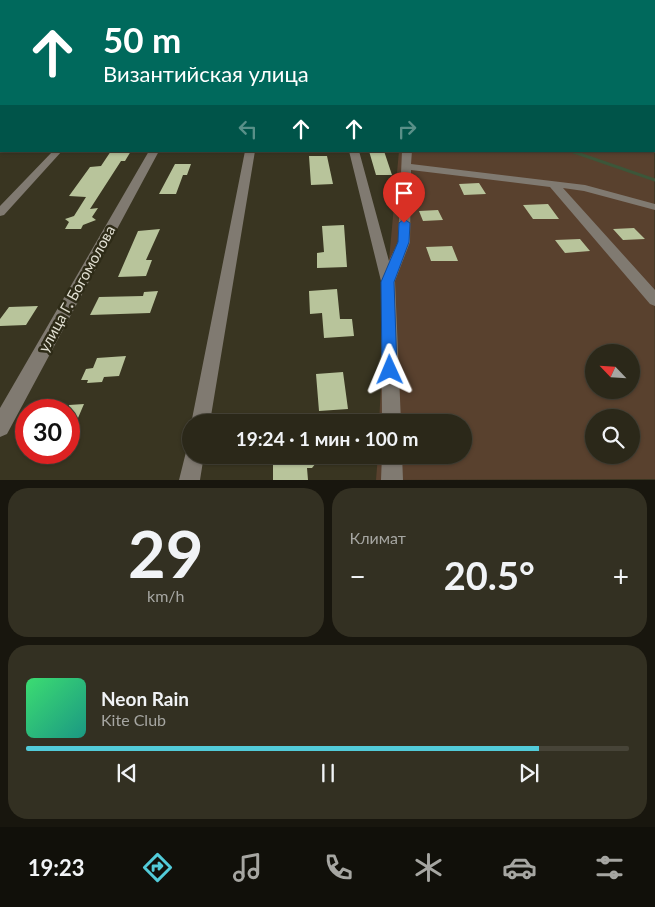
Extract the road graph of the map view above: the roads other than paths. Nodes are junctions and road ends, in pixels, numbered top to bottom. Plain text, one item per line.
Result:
1 (57, 152) edge
2 (153, 152) edge
3 (250, 152) edge
4 (354, 152) edge
5 (407, 152) edge
6 (406, 166) junction
7 (553, 184) junction
8 (655, 207) edge
9 (0, 213) edge
10 (388, 282) junction
11 (655, 300) edge
12 (201, 414) edge
13 (391, 414) edge
14 (0, 427) edge
15 (192, 464) edge
16 (392, 464) edge
17 (189, 480) edge
18 (392, 480) edge

1 - 9 street
2 - 14 street, улица Г. Богомолова
3 - 12 street
4 - 10 street
5 - 6 street
6 - 7 street
6 - 10 street
7 - 8 street
7 - 11 street
10 - 13 street
15 - 17 street
16 - 18 street

